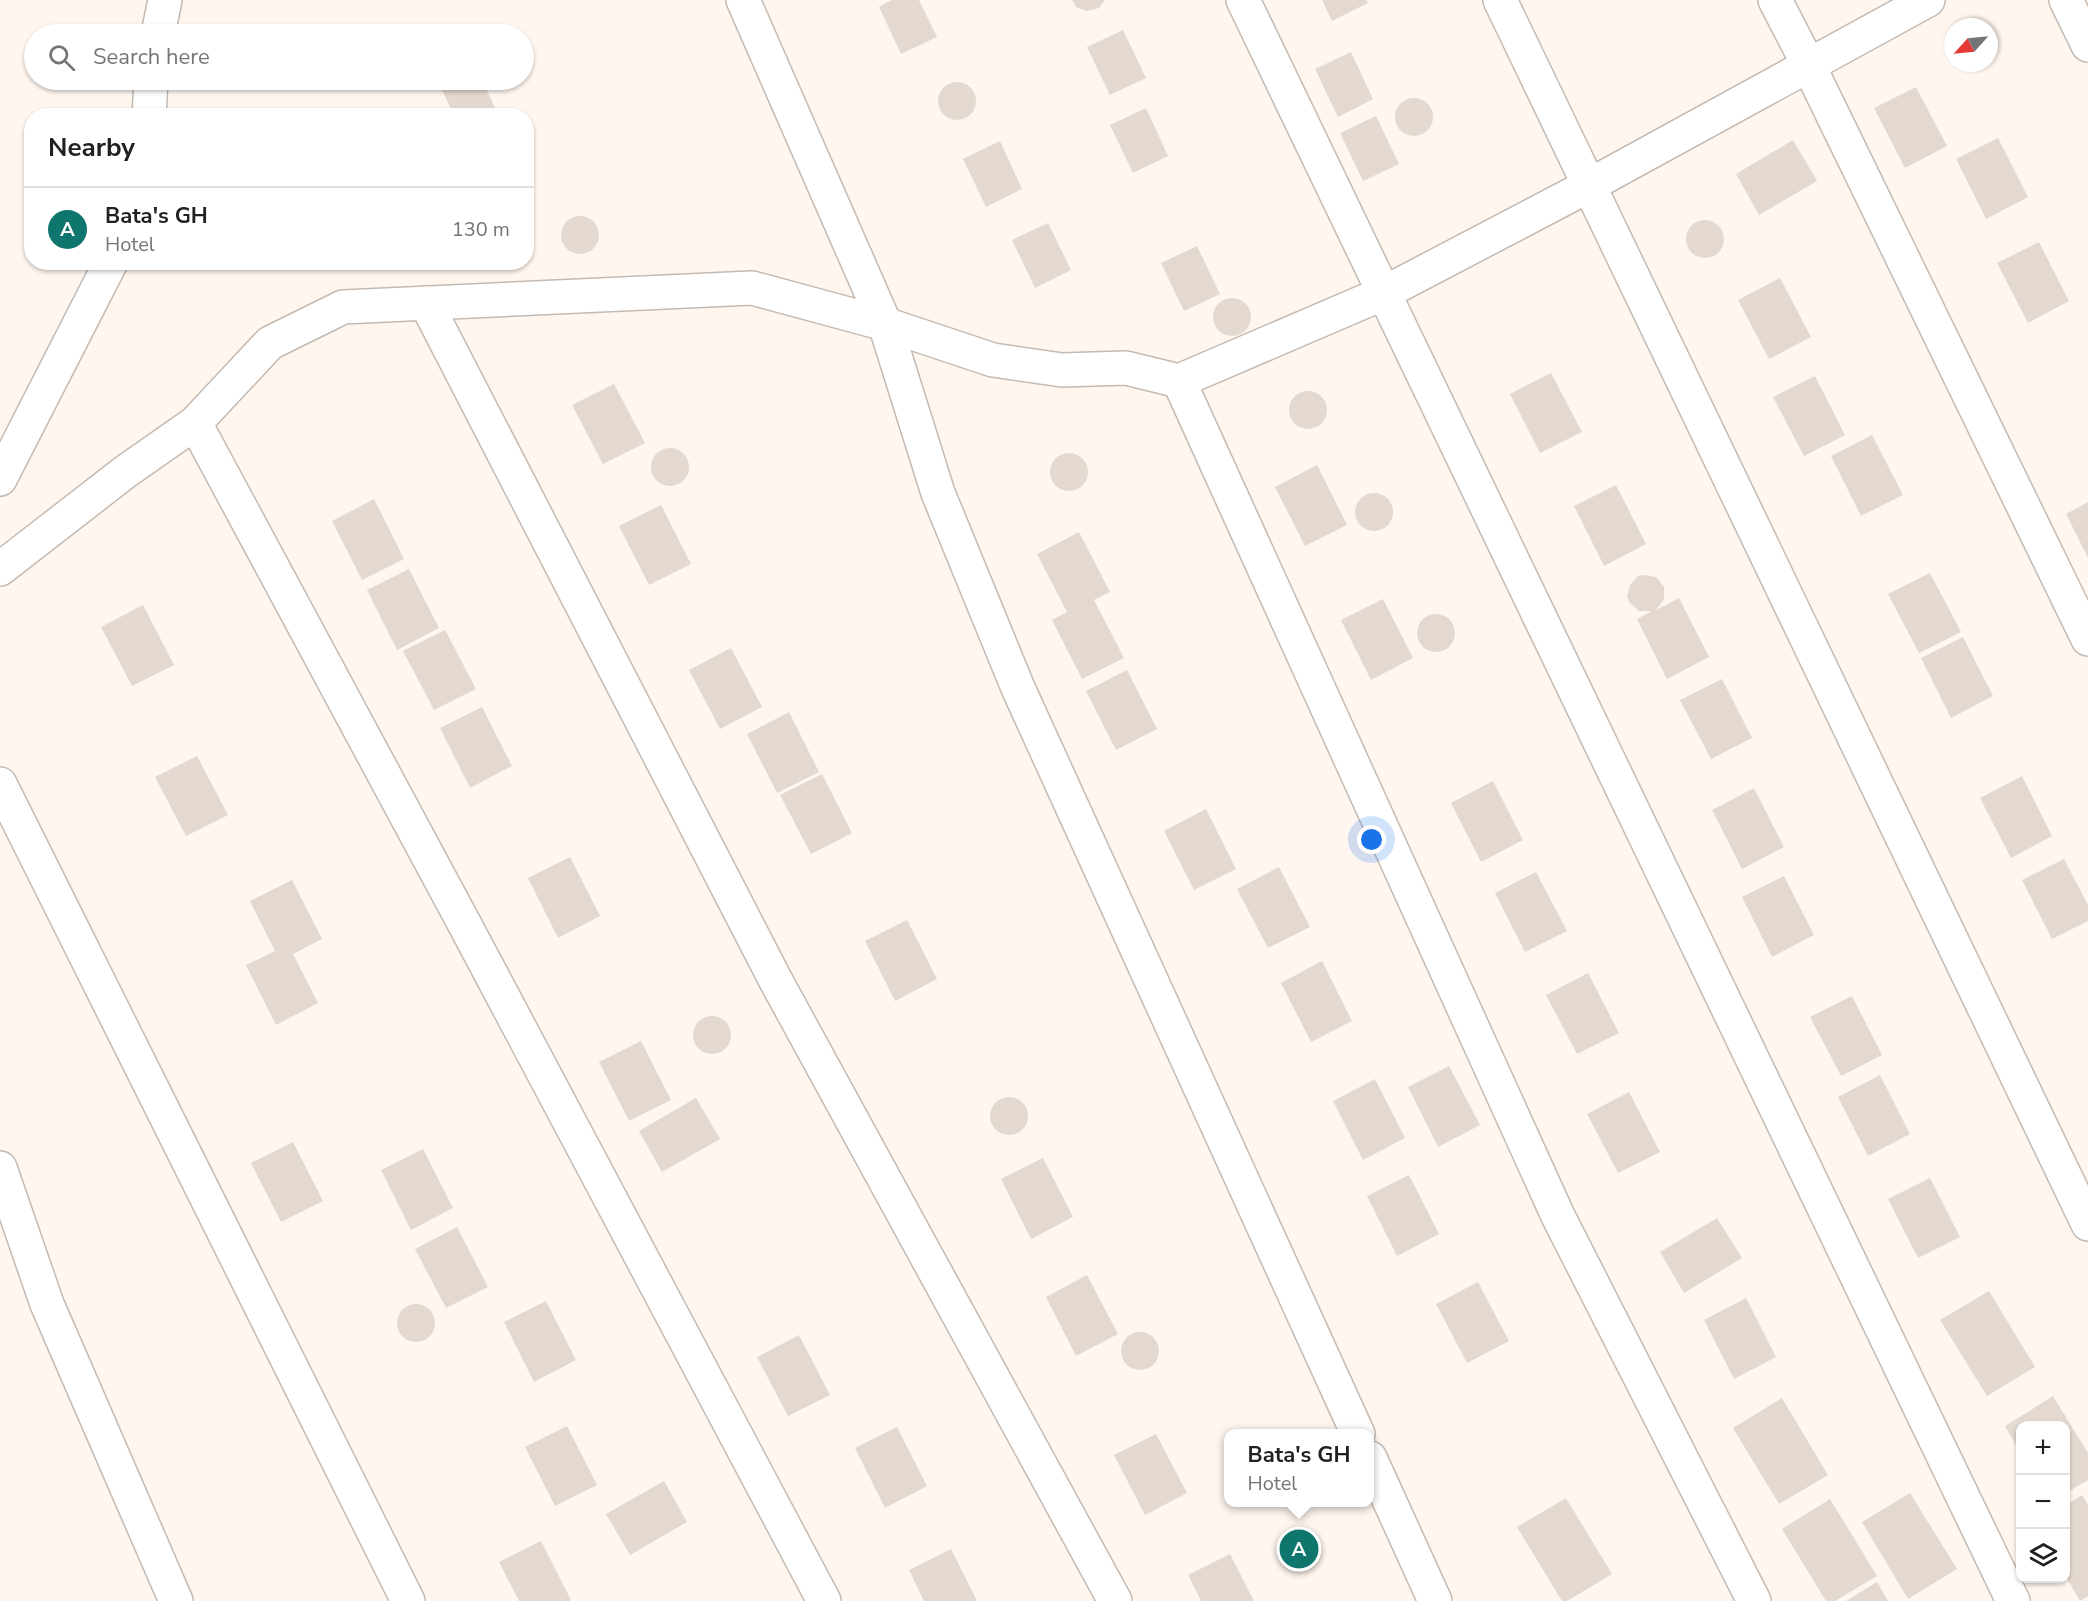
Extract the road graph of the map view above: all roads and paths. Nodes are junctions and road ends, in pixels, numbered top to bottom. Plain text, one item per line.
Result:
1 (165, 0) edge
2 (743, 0) edge
3 (1243, 0) edge
4 (1500, 0) edge
5 (1775, 0) edge
6 (1928, 0) edge
7 (2066, 0) edge
8 (160, 24) edge
9 (2088, 45) edge
10 (1808, 64) junction
11 (151, 90) edge
12 (150, 108) edge
13 (1590, 185) junction
14 (107, 270) edge
15 (1384, 293) junction
16 (426, 303) junction
17 (885, 324) junction
18 (1179, 381) junction
19 (195, 423) junction
20 (0, 479) edge
21 (0, 569) edge
22 (2088, 639) edge
23 (0, 784) edge
24 (0, 1168) edge
25 (2088, 1224) edge
26 (1356, 1429) edge
27 (1374, 1467) edge
28 (176, 1601) edge
29 (408, 1601) edge
30 (824, 1601) edge
31 (1115, 1601) edge
32 (1435, 1601) edge
33 (1754, 1601) edge
34 (2013, 1601) edge

1 - 8 street
2 - 17 street
3 - 15 street
4 - 13 street
5 - 10 street
6 - 10 street
7 - 9 street
10 - 13 street
10 - 22 street
11 - 12 street
13 - 15 street
13 - 25 street
14 - 20 street
15 - 18 street
15 - 34 street
16 - 17 street
16 - 19 street
16 - 31 street
17 - 18 street
17 - 26 street
18 - 33 street
19 - 21 street
19 - 30 street
23 - 29 street
24 - 28 street
27 - 32 street

